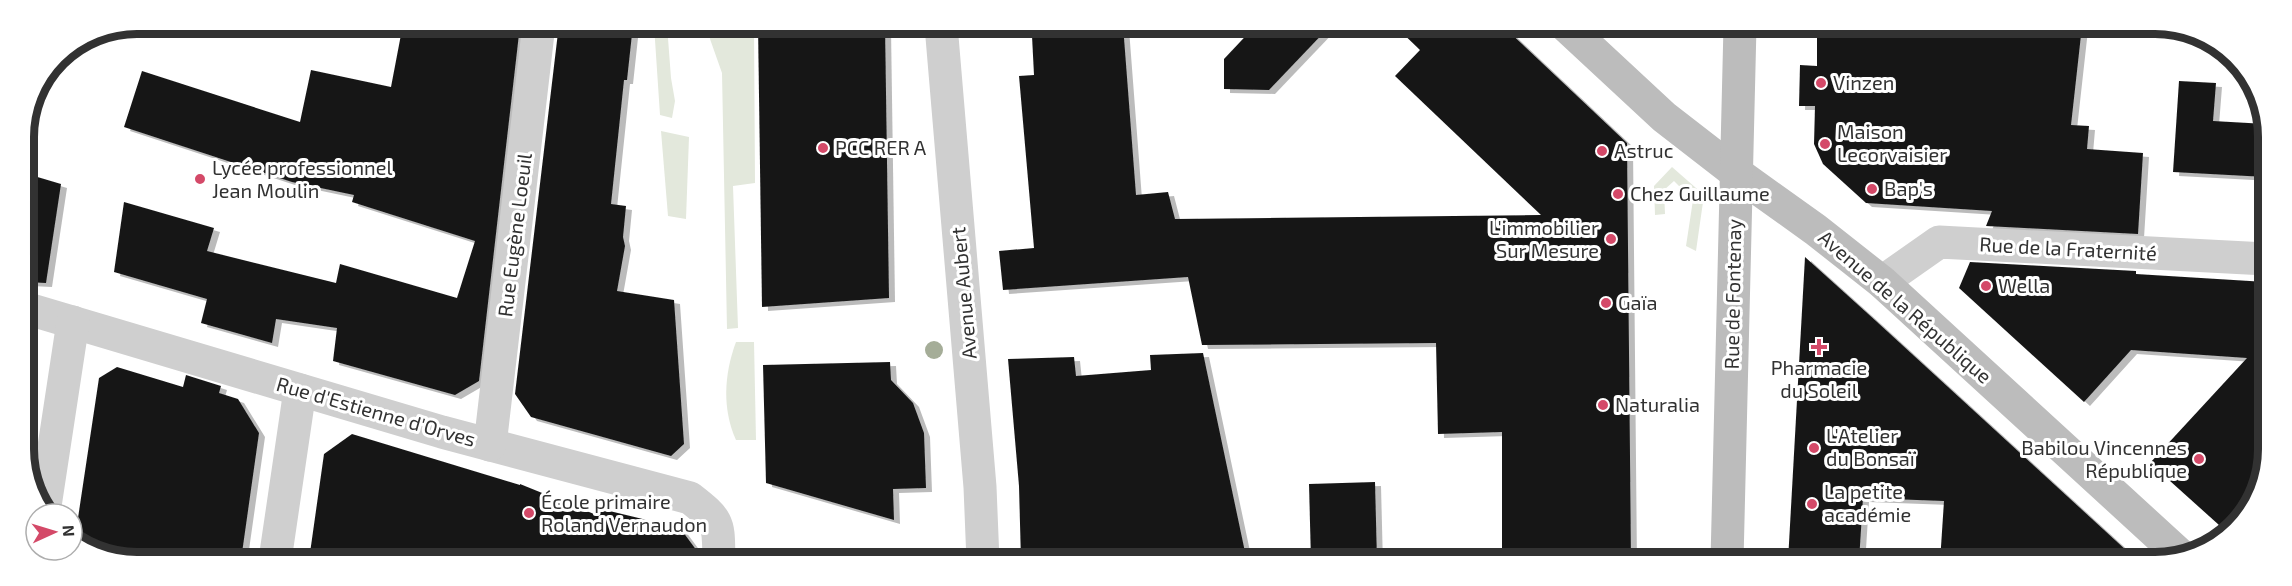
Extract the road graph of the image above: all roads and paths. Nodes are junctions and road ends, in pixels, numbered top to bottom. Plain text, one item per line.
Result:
1 (538, 34) edge
2 (942, 34) edge
3 (1575, 34) edge
4 (1740, 34) edge
5 (1735, 172) junction
6 (2258, 259) edge
7 (1882, 282) junction
8 (34, 311) edge
9 (73, 322) junction
10 (300, 390) junction
11 (490, 445) junction
12 (46, 496) edge
13 (2174, 549) edge
14 (1727, 551) edge
15 (277, 552) edge
16 (719, 552) edge
17 (983, 552) edge

1 - 11 street, Rue Eugène Loeuil
2 - 17 street, Avenue Aubert
3 - 5 street, Avenue de la République
4 - 5 street, Rue de Fontenay
5 - 7 street, Avenue de la République
5 - 14 street, Rue de Fontenay
6 - 7 street, Rue de la Fraternité
7 - 13 street, Avenue de la République
8 - 9 street, Rue d'Estienne d'Orves
9 - 10 street, Rue d'Estienne d'Orves
9 - 12 street
10 - 11 street, Rue d'Estienne d'Orves
10 - 15 street
11 - 16 street, Rue d'Estienne d'Orves

